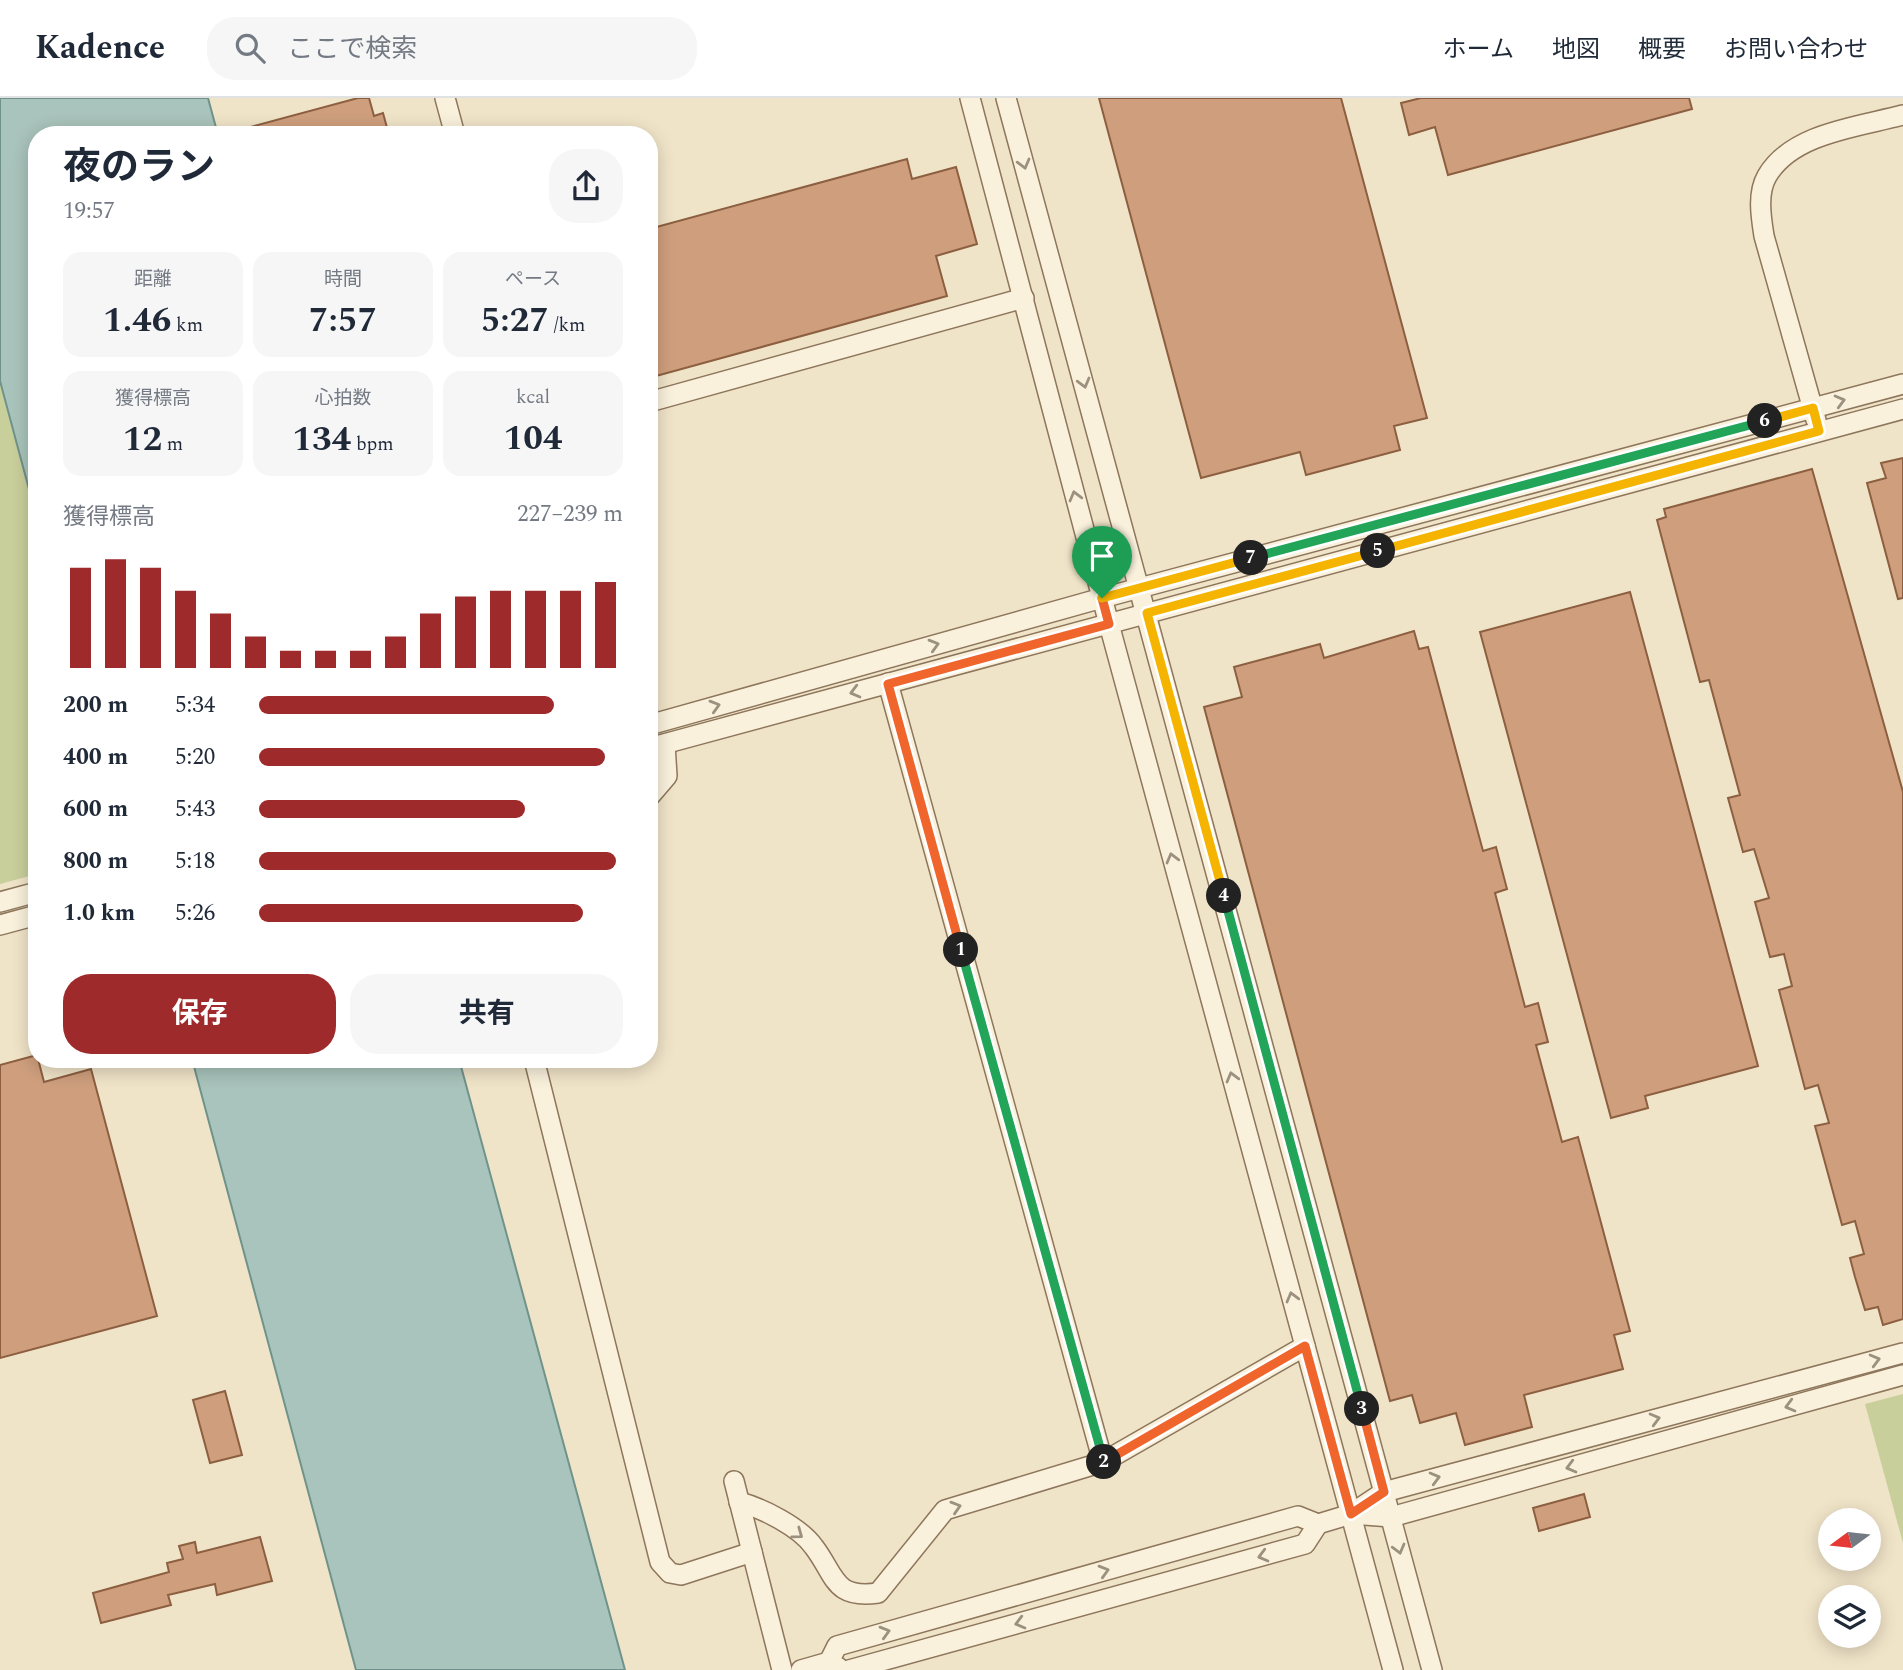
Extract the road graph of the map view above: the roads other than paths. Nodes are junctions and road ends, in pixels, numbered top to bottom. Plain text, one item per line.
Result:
1 (445, 98) edge
2 (970, 98) edge
3 (1006, 98) edge
4 (1903, 115) edge
5 (453, 126) edge
6 (1024, 298) junction
7 (1903, 384) edge
8 (658, 400) edge
9 (1813, 408) junction
10 (1903, 409) edge
11 (1819, 431) junction
12 (1140, 588) junction
13 (1102, 598) junction
14 (1147, 613) junction
15 (1109, 624) junction
16 (888, 684) junction
17 (658, 722) edge
18 (658, 746) edge
19 (658, 749) edge
20 (658, 786) edge
21 (28, 894) edge
22 (0, 902) edge
23 (28, 917) edge
24 (0, 925) edge
25 (536, 1068) edge
26 (1305, 1346) junction
27 (1903, 1353) edge
28 (1903, 1375) edge
29 (1103, 1462) junction
30 (734, 1481) dead end
31 (1384, 1492) junction
32 (739, 1502) junction
33 (1351, 1514) junction
34 (1391, 1517) junction
35 (1318, 1524) junction
36 (752, 1552) junction
37 (836, 1666) edge
38 (782, 1670) edge
39 (801, 1670) edge
40 (849, 1670) edge
41 (1393, 1670) edge
42 (1432, 1670) edge

1 - 5 street
2 - 6 street
3 -> 12 street
4 - 9 street
6 - 8 street
13 -> 6 street
9 -> 7 street
9 - 11 street
9 - 12 street
10 - 11 street
11 - 14 street
12 - 13 street
12 - 14 street
13 - 15 street
17 -> 13 street
14 - 15 street
14 - 31 street
15 - 16 street
26 -> 15 street
16 -> 18 street
16 - 29 street
19 - 20 street
21 - 22 street
23 - 24 street
25 - 36 street
26 - 29 street
26 - 33 street
31 -> 27 street
28 -> 34 street
32 -> 29 street
30 - 32 street
31 - 33 street
31 - 34 street
32 - 36 street
33 - 34 street
33 - 35 street
33 - 41 street
34 -> 42 street
37 -> 35 street
35 -> 40 street
36 - 38 street
37 - 39 street

